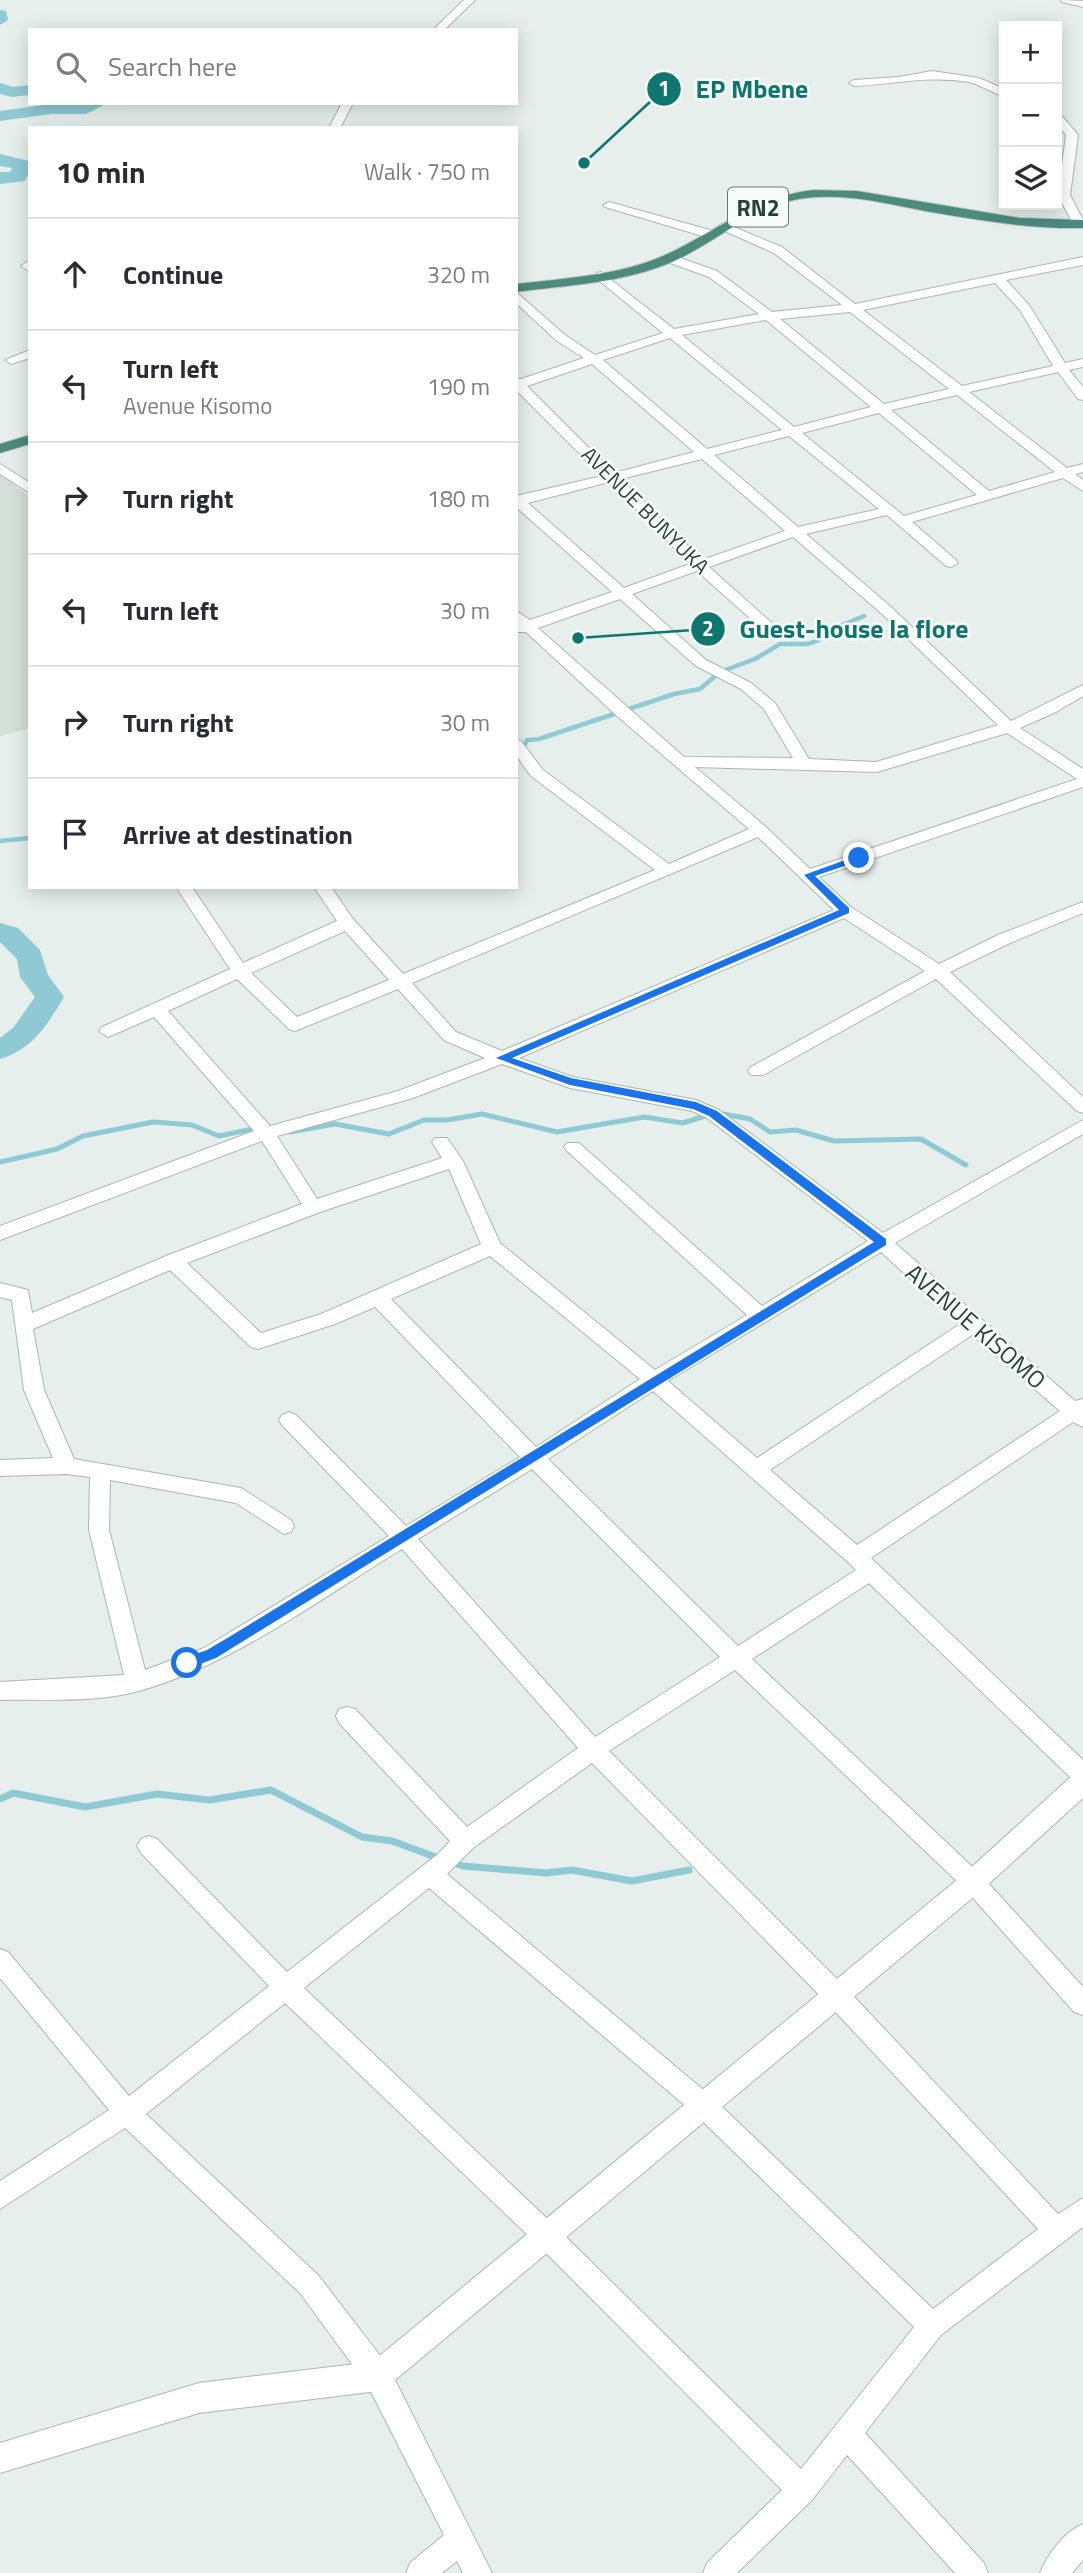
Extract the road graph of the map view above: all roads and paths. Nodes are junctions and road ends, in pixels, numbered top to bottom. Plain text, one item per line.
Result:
1 (470, 0) edge
2 (1066, 0) edge
3 (1083, 4) edge
4 (440, 28) edge
5 (854, 83) dead end
6 (999, 91) edge
7 (347, 105) edge
8 (1062, 123) edge
9 (337, 126) edge
10 (609, 205) dead end
11 (1081, 224) edge
12 (719, 231) junction
13 (669, 258) junction
14 (1082, 263) edge
15 (601, 276) junction
16 (997, 278) junction
17 (518, 288) edge
18 (518, 298) edge
19 (853, 308) junction
20 (769, 316) junction
21 (674, 333) junction
22 (28, 355) edge
23 (11, 360) dead end
24 (595, 360) junction
25 (1083, 363) edge
26 (1061, 368) junction
27 (518, 384) edge
28 (518, 385) edge
29 (961, 390) junction
30 (1083, 396) edge
31 (879, 409) junction
32 (790, 431) junction
33 (28, 440) edge
34 (0, 449) edge
35 (704, 456) junction
36 (0, 468) edge
37 (1083, 468) edge
38 (1063, 473) junction
39 (614, 478) junction
40 (1083, 487) edge
41 (28, 488) edge
42 (987, 496) junction
43 (518, 502) edge
44 (518, 503) edge
45 (888, 511) junction
46 (902, 521) junction
47 (792, 533) junction
48 (951, 563) dead end
49 (699, 565) junction
50 (621, 593) junction
51 (523, 629) edge
52 (778, 636) dead end
53 (1083, 690) edge
54 (1009, 727) junction
55 (518, 747) edge
56 (683, 762) junction
57 (804, 763) junction
58 (1083, 779) edge
59 (760, 830) junction
60 (667, 871) junction
61 (809, 875) junction
62 (185, 889) edge
63 (323, 889) edge
64 (1083, 907) edge
65 (845, 911) junction
66 (348, 923) junction
67 (938, 971) junction
68 (240, 972) junction
69 (399, 982) junction
70 (157, 1010) junction
71 (108, 1031) dead end
72 (502, 1058) junction
73 (757, 1071) dead end
74 (1083, 1107) edge
75 (1083, 1126) edge
76 (266, 1133) junction
77 (441, 1142) dead end
78 (573, 1147) dead end
79 (454, 1161) junction
80 (313, 1206) junction
81 (0, 1233) edge
82 (882, 1242) junction
83 (492, 1247) junction
84 (173, 1261) junction
85 (0, 1290) edge
86 (378, 1298) junction
87 (762, 1317) junction
88 (23, 1325) junction
89 (972, 1325) junction
90 (654, 1380) junction
91 (1080, 1412) edge
92 (289, 1420) dead end
93 (534, 1458) junction
94 (67, 1466) junction
95 (0, 1468) edge
96 (755, 1469) junction
97 (100, 1470) junction
98 (284, 1526) dead end
99 (404, 1537) junction
100 (863, 1564) junction
101 (736, 1658) junction
102 (138, 1682) junction
103 (0, 1690) edge
104 (347, 1716) dead end
105 (593, 1749) junction
106 (1083, 1775) edge
107 (1083, 1782) edge
108 (465, 1841) junction
109 (149, 1846) dead end
110 (429, 1874) junction
111 (973, 1882) junction
112 (0, 1960) edge
113 (286, 1987) junction
114 (837, 1996) junction
115 (1083, 2004) edge
116 (704, 2106) junction
117 (127, 2113) junction
118 (0, 2196) edge
119 (1083, 2211) edge
120 (1056, 2230) junction
121 (548, 2236) junction
122 (932, 2326) junction
123 (378, 2376) junction
124 (848, 2435) junction
125 (0, 2459) edge
126 (802, 2490) junction
127 (1083, 2538) edge
128 (461, 2539) junction
129 (420, 2573) edge
130 (478, 2573) edge
131 (717, 2573) edge
132 (974, 2573) edge
133 (1054, 2573) edge

1 - 4 street
2 - 3 street
5 - 6 street
7 - 9 street
8 - 11 street
10 - 12 street
11 - 12 highway, RN2
12 - 13 highway, RN2
12 - 19 street
13 - 15 highway, RN2
13 - 20 street
14 - 16 street
15 - 17 highway, RN2
15 - 21 street
16 - 19 street
16 - 26 street
18 - 24 street
19 - 20 street
19 - 29 street
20 - 21 street
20 - 31 street
21 - 24 street
21 - 32 street
22 - 23 street
24 - 27 street
24 - 35 street
25 - 26 street
26 - 29 street
26 - 30 street
28 - 39 street, AVENUE BUNYUKA
29 - 31 street
29 - 38 street
31 - 32 street
31 - 42 street
32 - 35 street
32 - 45 street
33 - 34 highway
35 - 39 street
35 - 47 street
36 - 41 street
37 - 38 street
38 - 40 street
38 - 42 street
39 - 43 street
39 - 49 street, AVENUE BUNYUKA
42 - 46 street
44 - 50 street
45 - 46 street
45 - 47 street
46 - 48 street
47 - 49 street
47 - 54 street
49 - 50 street
49 - 52 street, AVENUE BUNYUKA
50 - 51 street
50 - 57 street
51 - 56 street
53 - 54 street
54 - 57 street
54 - 58 street
55 - 60 street
56 - 57 street
56 - 59 street
58 - 61 street
59 - 60 street
59 - 61 street
60 - 69 street
61 - 65 street
62 - 68 street
63 - 66 street, AVENUE KISOMO
64 - 67 street
65 - 67 street
65 - 72 street
66 - 68 street
66 - 69 street, AVENUE KISOMO
67 - 73 street
67 - 74 street
68 - 69 street
68 - 70 street
69 - 72 street, AVENUE KISOMO
70 - 71 street
70 - 76 street
72 - 76 street
72 - 82 street, AVENUE KISOMO
75 - 82 street
76 - 80 street
76 - 81 street
77 - 79 street
78 - 87 street
79 - 80 street
79 - 83 street
80 - 84 street
82 - 87 street
82 - 89 street, AVENUE KISOMO
83 - 86 street
83 - 90 street
84 - 86 street
84 - 88 street
85 - 88 street
86 - 93 street
87 - 90 street
88 - 94 street
89 - 91 street, AVENUE KISOMO
89 - 96 street
90 - 93 street
90 - 96 street
91 - 100 street
92 - 99 street
93 - 99 street
93 - 101 street
94 - 95 street
94 - 97 street
96 - 100 street
97 - 98 street
97 - 102 street
99 - 102 street
99 - 105 street
100 - 101 street
100 - 106 street
101 - 105 street
101 - 111 street
102 - 103 street
104 - 108 street
105 - 108 street
105 - 114 street
107 - 111 street
108 - 110 street
109 - 113 street
110 - 113 street
110 - 116 street
111 - 114 street
111 - 115 street
112 - 117 street
113 - 117 street
113 - 121 street
114 - 116 street
114 - 120 street
116 - 121 street
116 - 122 street
117 - 118 street
117 - 123 street
119 - 120 street
120 - 122 street
121 - 123 street
121 - 126 street
122 - 124 street
123 - 125 street
123 - 128 street
124 - 126 street
124 - 132 street
126 - 131 street
127 - 133 street
128 - 129 street
128 - 130 street

